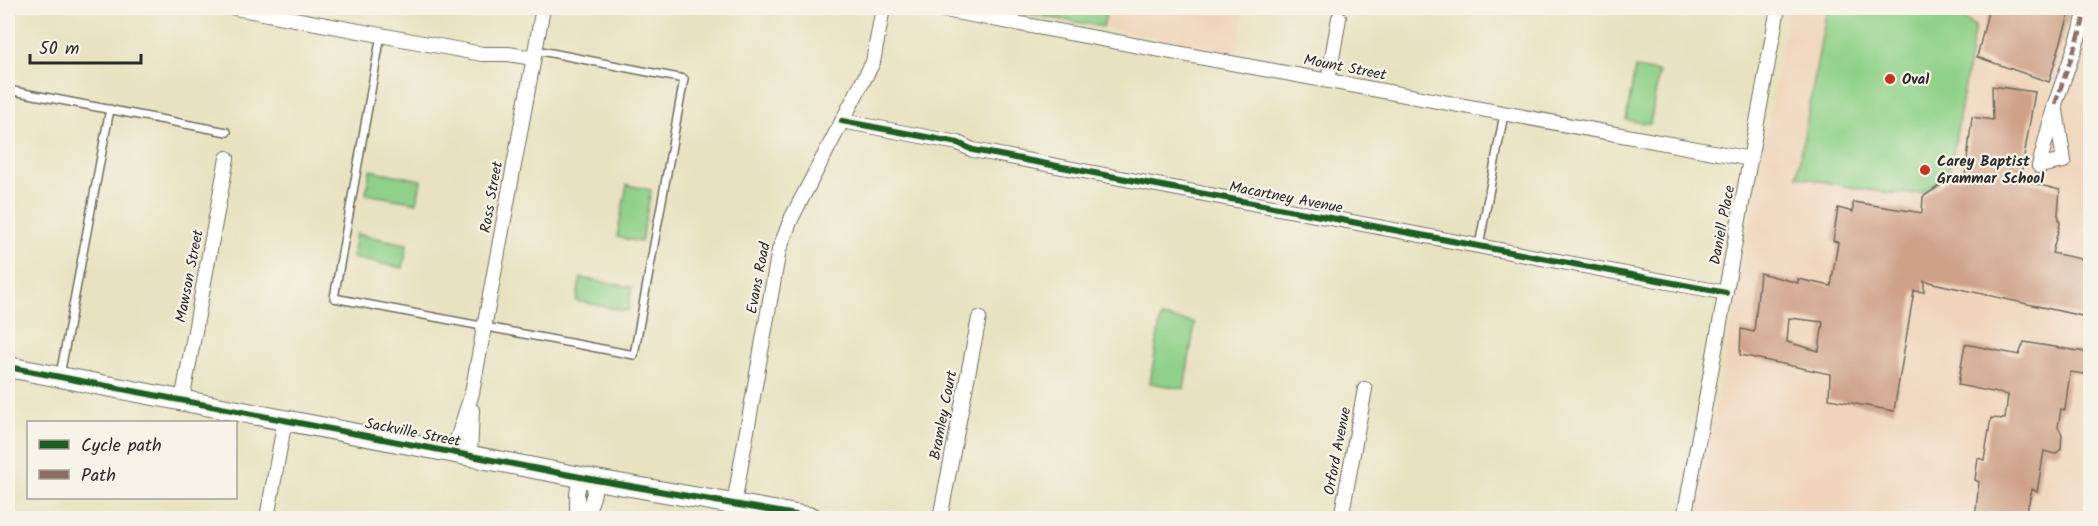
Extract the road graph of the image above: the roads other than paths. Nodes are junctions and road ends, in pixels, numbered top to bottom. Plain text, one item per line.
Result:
1 (235, 8) edge
2 (543, 8) edge
3 (883, 8) edge
4 (934, 8) edge
5 (1778, 8) edge
6 (2086, 8) edge
7 (1340, 18) dead end
8 (381, 35) junction
9 (535, 54) junction
10 (1328, 81) junction
11 (8, 90) edge
12 (2055, 104) dead end
13 (110, 109) junction
14 (1504, 114) junction
15 (842, 122) junction
16 (227, 132) dead end
17 (227, 158) dead end
18 (1751, 159) junction
19 (1479, 246) junction
20 (1726, 293) junction
21 (979, 318) dead end
22 (484, 327) junction
23 (8, 368) edge
24 (60, 377) junction
25 (1365, 389) dead end
26 (182, 401) junction
27 (285, 420) junction
28 (462, 454) junction
29 (588, 478) junction
30 (734, 504) junction
31 (267, 519) edge
32 (577, 519) edge
33 (585, 519) edge
34 (813, 519) edge
35 (940, 519) edge
36 (1341, 519) edge
37 (1684, 519) edge

1 - 8 street
2 - 9 street, Ross Street
3 - 15 street, Evans Road
4 - 10 street, Mount Street
5 - 18 street, Daniell Place
6 - 12 street
7 - 10 street
8 - 9 street
8 - 22 lane
9 - 22 street, Ross Street
9 - 22 lane
10 - 14 street, Mount Street
11 - 13 lane
13 - 16 lane
13 - 24 lane
14 - 18 street, Mount Street
14 - 19 lane
15 - 19 street, Macartney Avenue
15 - 30 street, Evans Road
17 - 26 street, Mawson Street
18 - 20 street, Daniell Place
19 - 20 street, Macartney Avenue
20 - 37 street, Daniell Place
21 - 35 street, Bramley Court
22 - 28 street, Ross Street
23 - 24 street, Sackville Street
24 - 26 street, Sackville Street
25 - 36 street, Orford Avenue
26 - 27 street, Sackville Street
27 - 28 street, Sackville Street
27 - 31 street
28 - 29 street, Sackville Street
29 - 30 street, Sackville Street
29 - 32 street
29 - 33 street
30 - 34 street, Sackville Street

